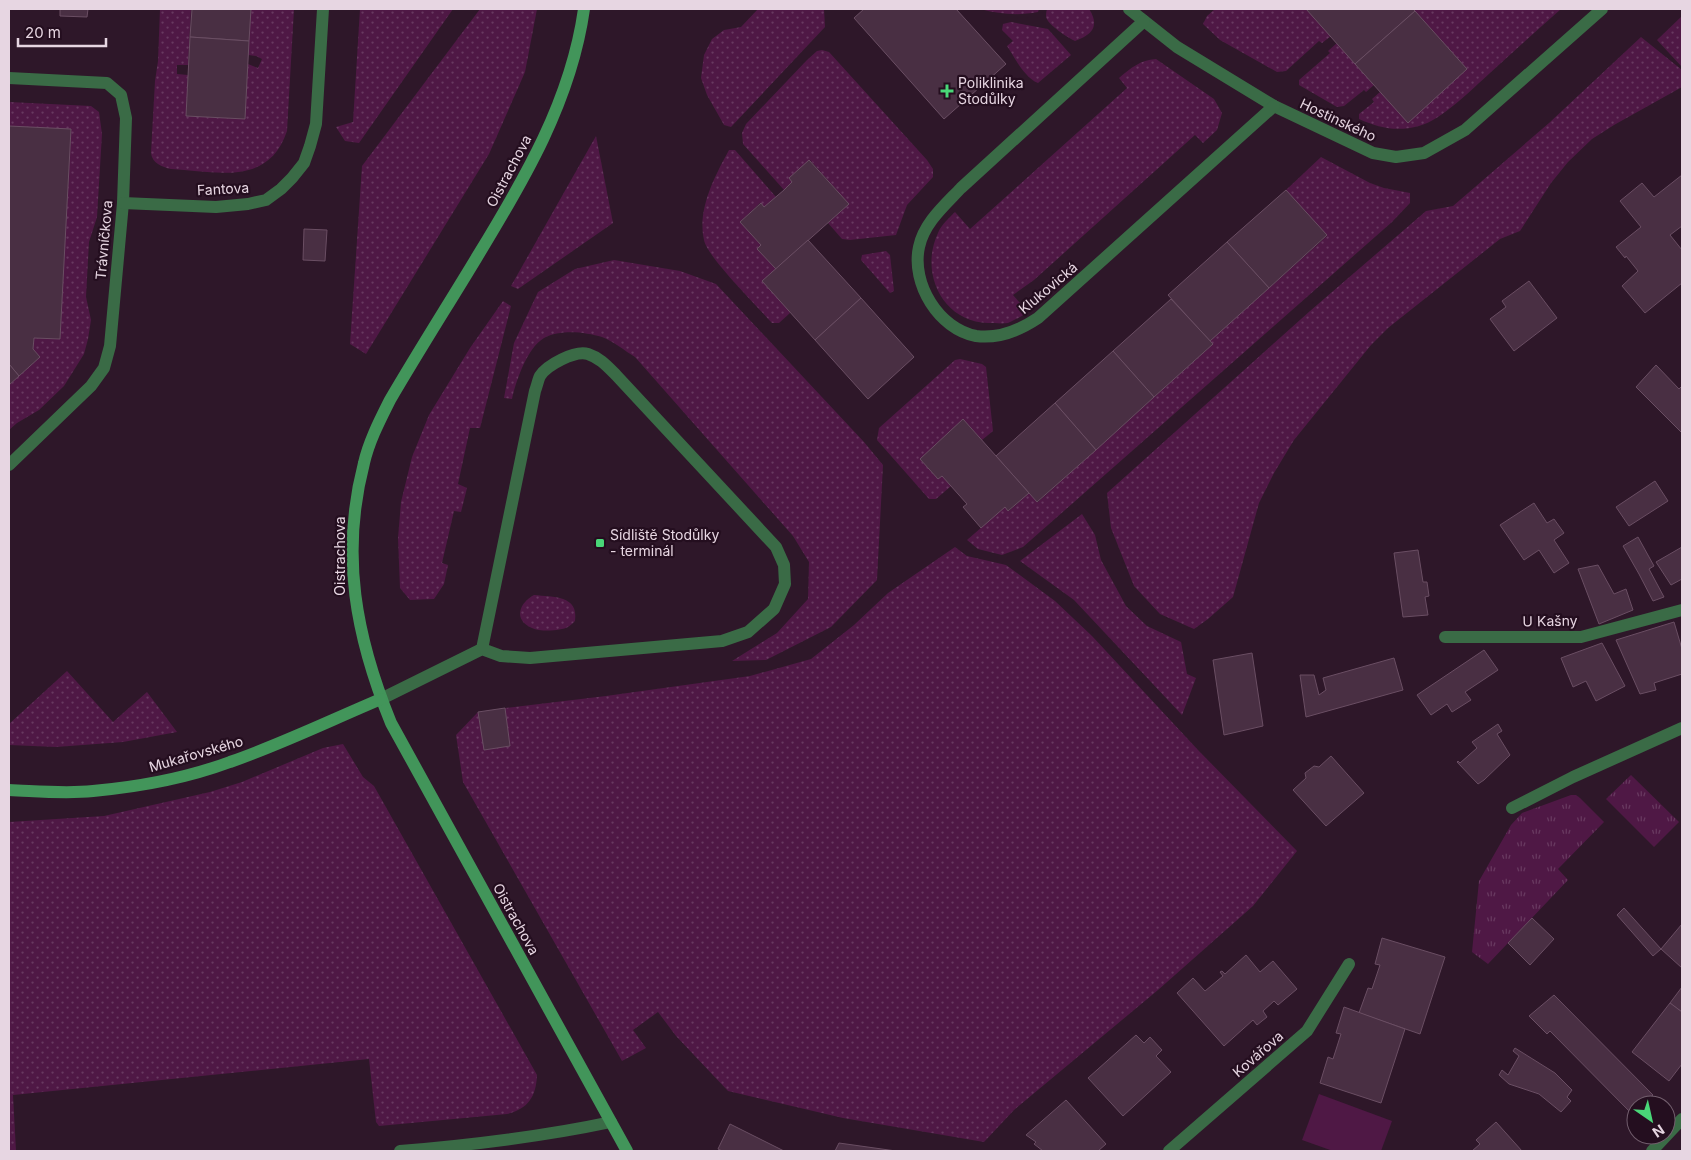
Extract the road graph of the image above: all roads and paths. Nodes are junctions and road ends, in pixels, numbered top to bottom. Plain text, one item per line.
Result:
1 (323, 9) edge
2 (584, 9) edge
3 (1129, 9) edge
4 (1602, 9) edge
5 (1144, 21) junction
6 (9, 78) edge
7 (1274, 106) junction
8 (123, 203) junction
9 (9, 465) edge
10 (1682, 610) edge
11 (1446, 637) dead end
12 (482, 649) junction
13 (381, 699) junction
14 (1682, 728) edge
15 (9, 790) edge
16 (1512, 808) dead end
17 (1349, 964) dead end
18 (1682, 1120) edge
19 (611, 1122) junction
20 (400, 1151) edge
21 (627, 1151) edge
22 (1169, 1151) edge
23 (1652, 1151) edge

1 - 8 street, Fantova
2 - 13 street, Oistrachova
3 - 5 street, Hostinského
4 - 7 street, Hostinského
5 - 7 street, Hostinského
5 - 7 street, Klukovická
6 - 8 street, Trávníčkova
8 - 9 street, Trávníčkova
10 - 11 street, U Kašny
12 - 12 street
12 - 13 street
13 - 15 street, Mukařovského
13 - 19 street, Oistrachova
14 - 16 street
17 - 22 street, Kovářova
18 - 23 street
19 - 20 street
19 - 21 street, Oistrachova

